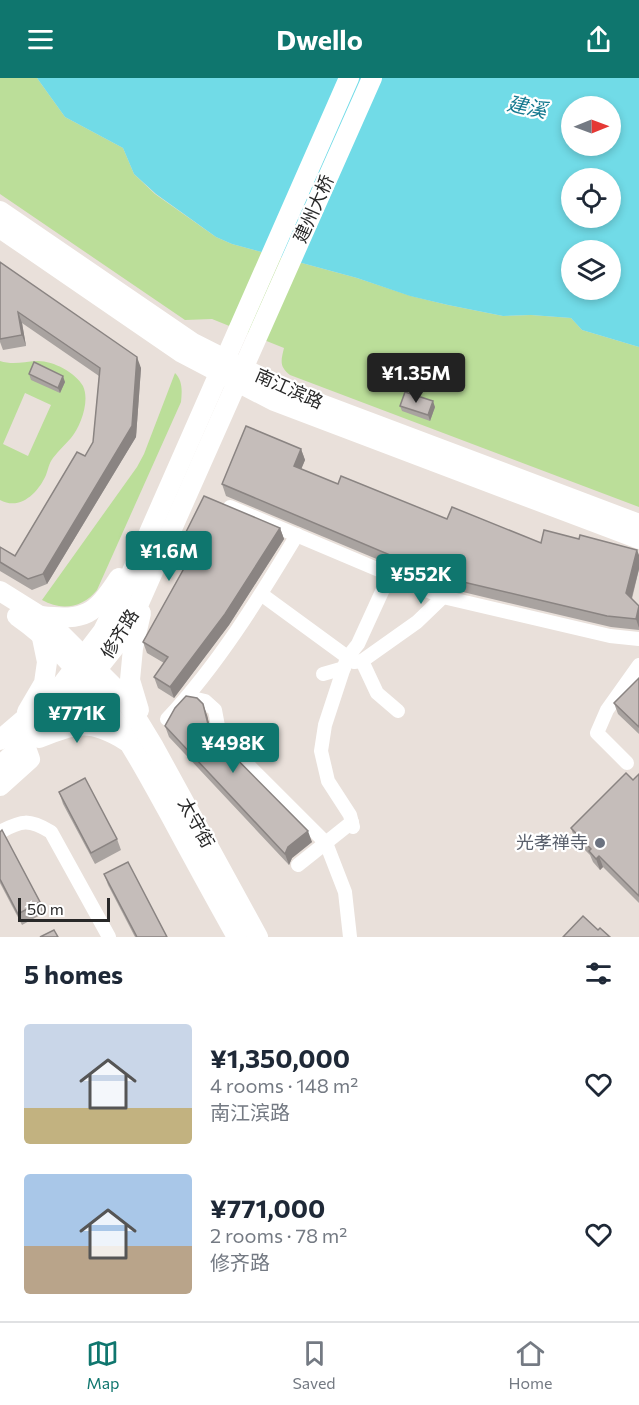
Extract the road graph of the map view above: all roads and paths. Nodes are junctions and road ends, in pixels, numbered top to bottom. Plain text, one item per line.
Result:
1 (349, 78) edge
2 (372, 78) edge
3 (0, 211) edge
4 (0, 228) edge
5 (237, 332) joint
6 (256, 340) joint
7 (222, 366) junction
8 (240, 375) junction
9 (223, 504) edge
10 (639, 524) edge
11 (297, 535) junction
12 (639, 539) edge
13 (136, 562) junction
14 (390, 574) junction
15 (0, 591) edge
16 (261, 594) junction
17 (142, 596) junction
18 (443, 597) junction
19 (0, 604) edge
20 (41, 625) junction
21 (639, 639) edge
22 (362, 661) junction
23 (345, 663) junction
24 (639, 664) edge
25 (86, 669) junction
26 (323, 674) dead end
27 (188, 697) junction
28 (398, 711) dead end
29 (167, 719) edge
30 (18, 732) edge
31 (148, 736) junction
32 (0, 740) edge
33 (129, 743) junction
34 (627, 763) dead end
35 (0, 766) edge
36 (0, 786) edge
37 (0, 832) edge
38 (326, 843) junction
39 (298, 865) dead end
40 (109, 937) edge
41 (237, 937) edge
42 (258, 937) edge
43 (350, 937) edge

1 - 5 main road, 建州大桥
2 - 6 main road, 建州大桥
3 - 7 main road, 南江滨路
4 - 7 main road, 南江滨路
5 - 7 main road, 修齐路
6 - 8 main road, 修齐路
7 - 8 main road, 南江滨路
7 - 13 main road, 修齐路
8 - 10 main road, 南江滨路
8 - 12 main road, 南江滨路
8 - 17 main road, 修齐路
9 - 11 street
11 - 14 street
11 - 16 street
13 - 20 main road
13 - 25 main road, 修齐路
14 - 18 street
14 - 23 street
15 - 20 main road, 太守街
16 - 23 street
16 - 27 street
17 - 25 main road, 修齐路
17 - 31 main road
18 - 21 street
18 - 22 street
19 - 20 main road, 太守街
20 - 25 main road, 太守街
20 - 30 main road
22 - 23 street
22 - 28 street
23 - 26 street
23 - 38 street
24 - 34 street
25 - 30 main road, 修齐路
25 - 31 main road, 太守街
25 - 33 main road, 太守街
27 - 29 street
27 - 38 street
30 - 32 main road, 修齐路
30 - 33 main road
30 - 35 main road, 修齐路
30 - 36 main road
31 - 42 main road, 太守街
33 - 41 main road, 太守街
37 - 40 street
38 - 39 street
38 - 43 street

